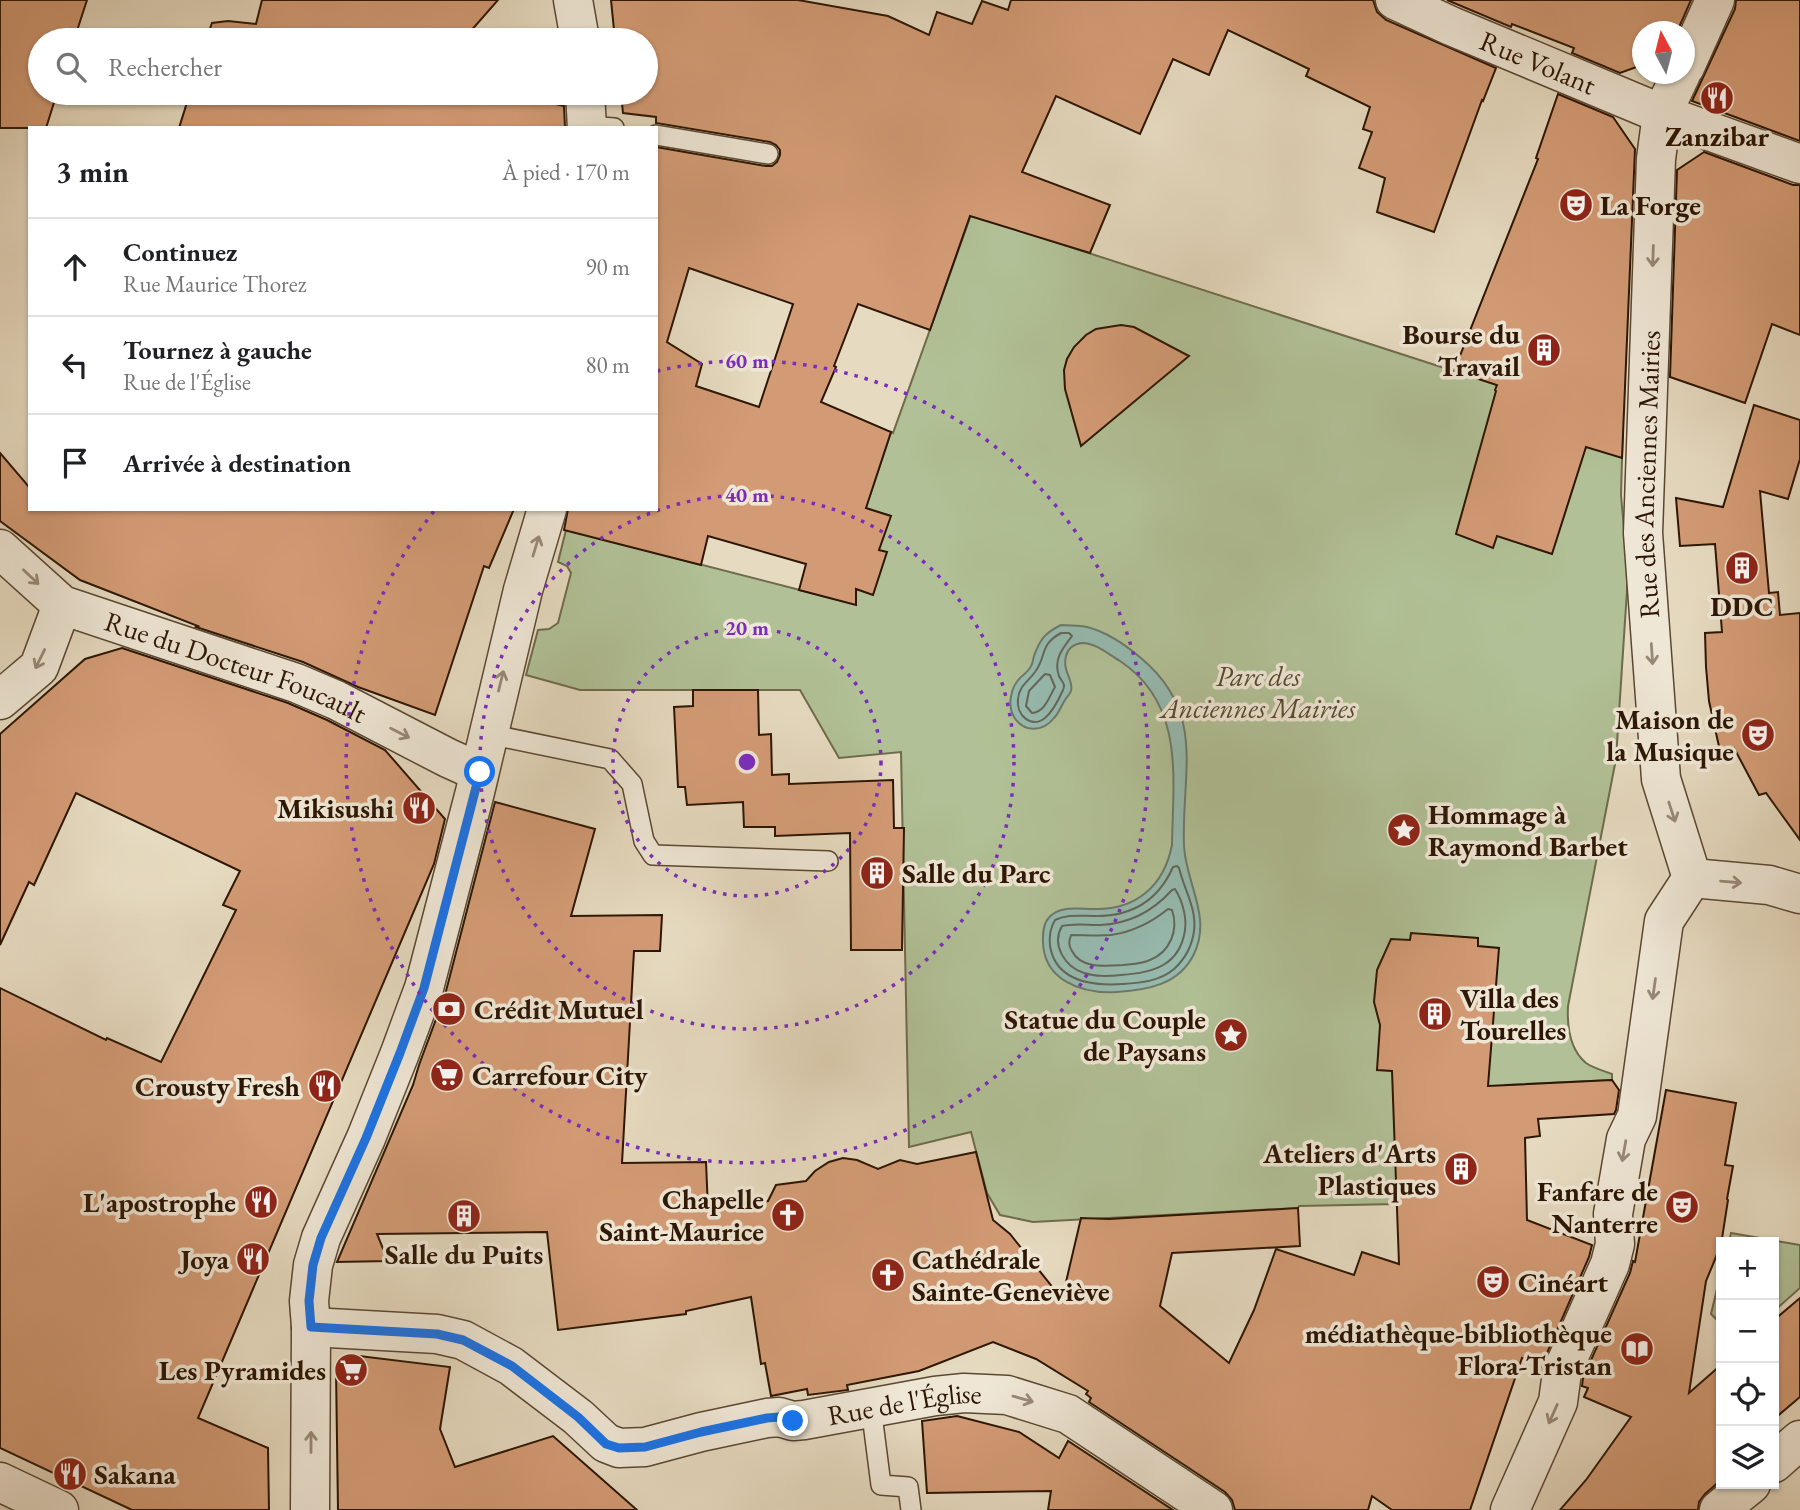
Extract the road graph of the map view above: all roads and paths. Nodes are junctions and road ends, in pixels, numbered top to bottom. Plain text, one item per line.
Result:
1 (573, 0) edge
2 (1395, 0) edge
3 (1715, 0) edge
4 (578, 28) edge
5 (1695, 45) edge
6 (1676, 84) edge
7 (1662, 114) junction
8 (658, 135) edge
9 (768, 154) dead end
10 (1800, 164) edge
11 (546, 511) edge
12 (0, 550) edge
13 (62, 605) junction
14 (0, 700) edge
15 (488, 734) junction
16 (480, 772) junction
17 (828, 861) dead end
18 (1692, 878) junction
19 (1800, 894) edge
20 (311, 1327) junction
21 (871, 1407) junction
22 (1800, 1440) edge
23 (1779, 1459) edge
24 (1745, 1489) edge
25 (10, 1494) edge
26 (59, 1510) edge
27 (310, 1510) edge
28 (911, 1510) edge
29 (1213, 1510) edge
30 (1510, 1510) edge
31 (1719, 1510) edge

1 - 4 street
2 - 7 street, Rue Volant
3 - 5 street
6 - 7 street, Rue des Anciennes Mairies
7 - 10 street, Rue Volant
7 -> 18 street, Rue des Anciennes Mairies
8 - 9 lane
15 -> 11 street
12 -> 13 street, Rue du Docteur Foucault
13 -> 14 street
13 -> 16 street, Rue du Docteur Foucault
15 - 16 street
15 - 17 lane
16 - 20 street
18 -> 19 street
18 -> 30 street
20 - 21 street, Rue de l'Église
27 -> 20 street
21 - 28 lane
21 -> 29 street, Rue de l'Église
22 - 23 street
24 - 31 street
25 - 26 street

